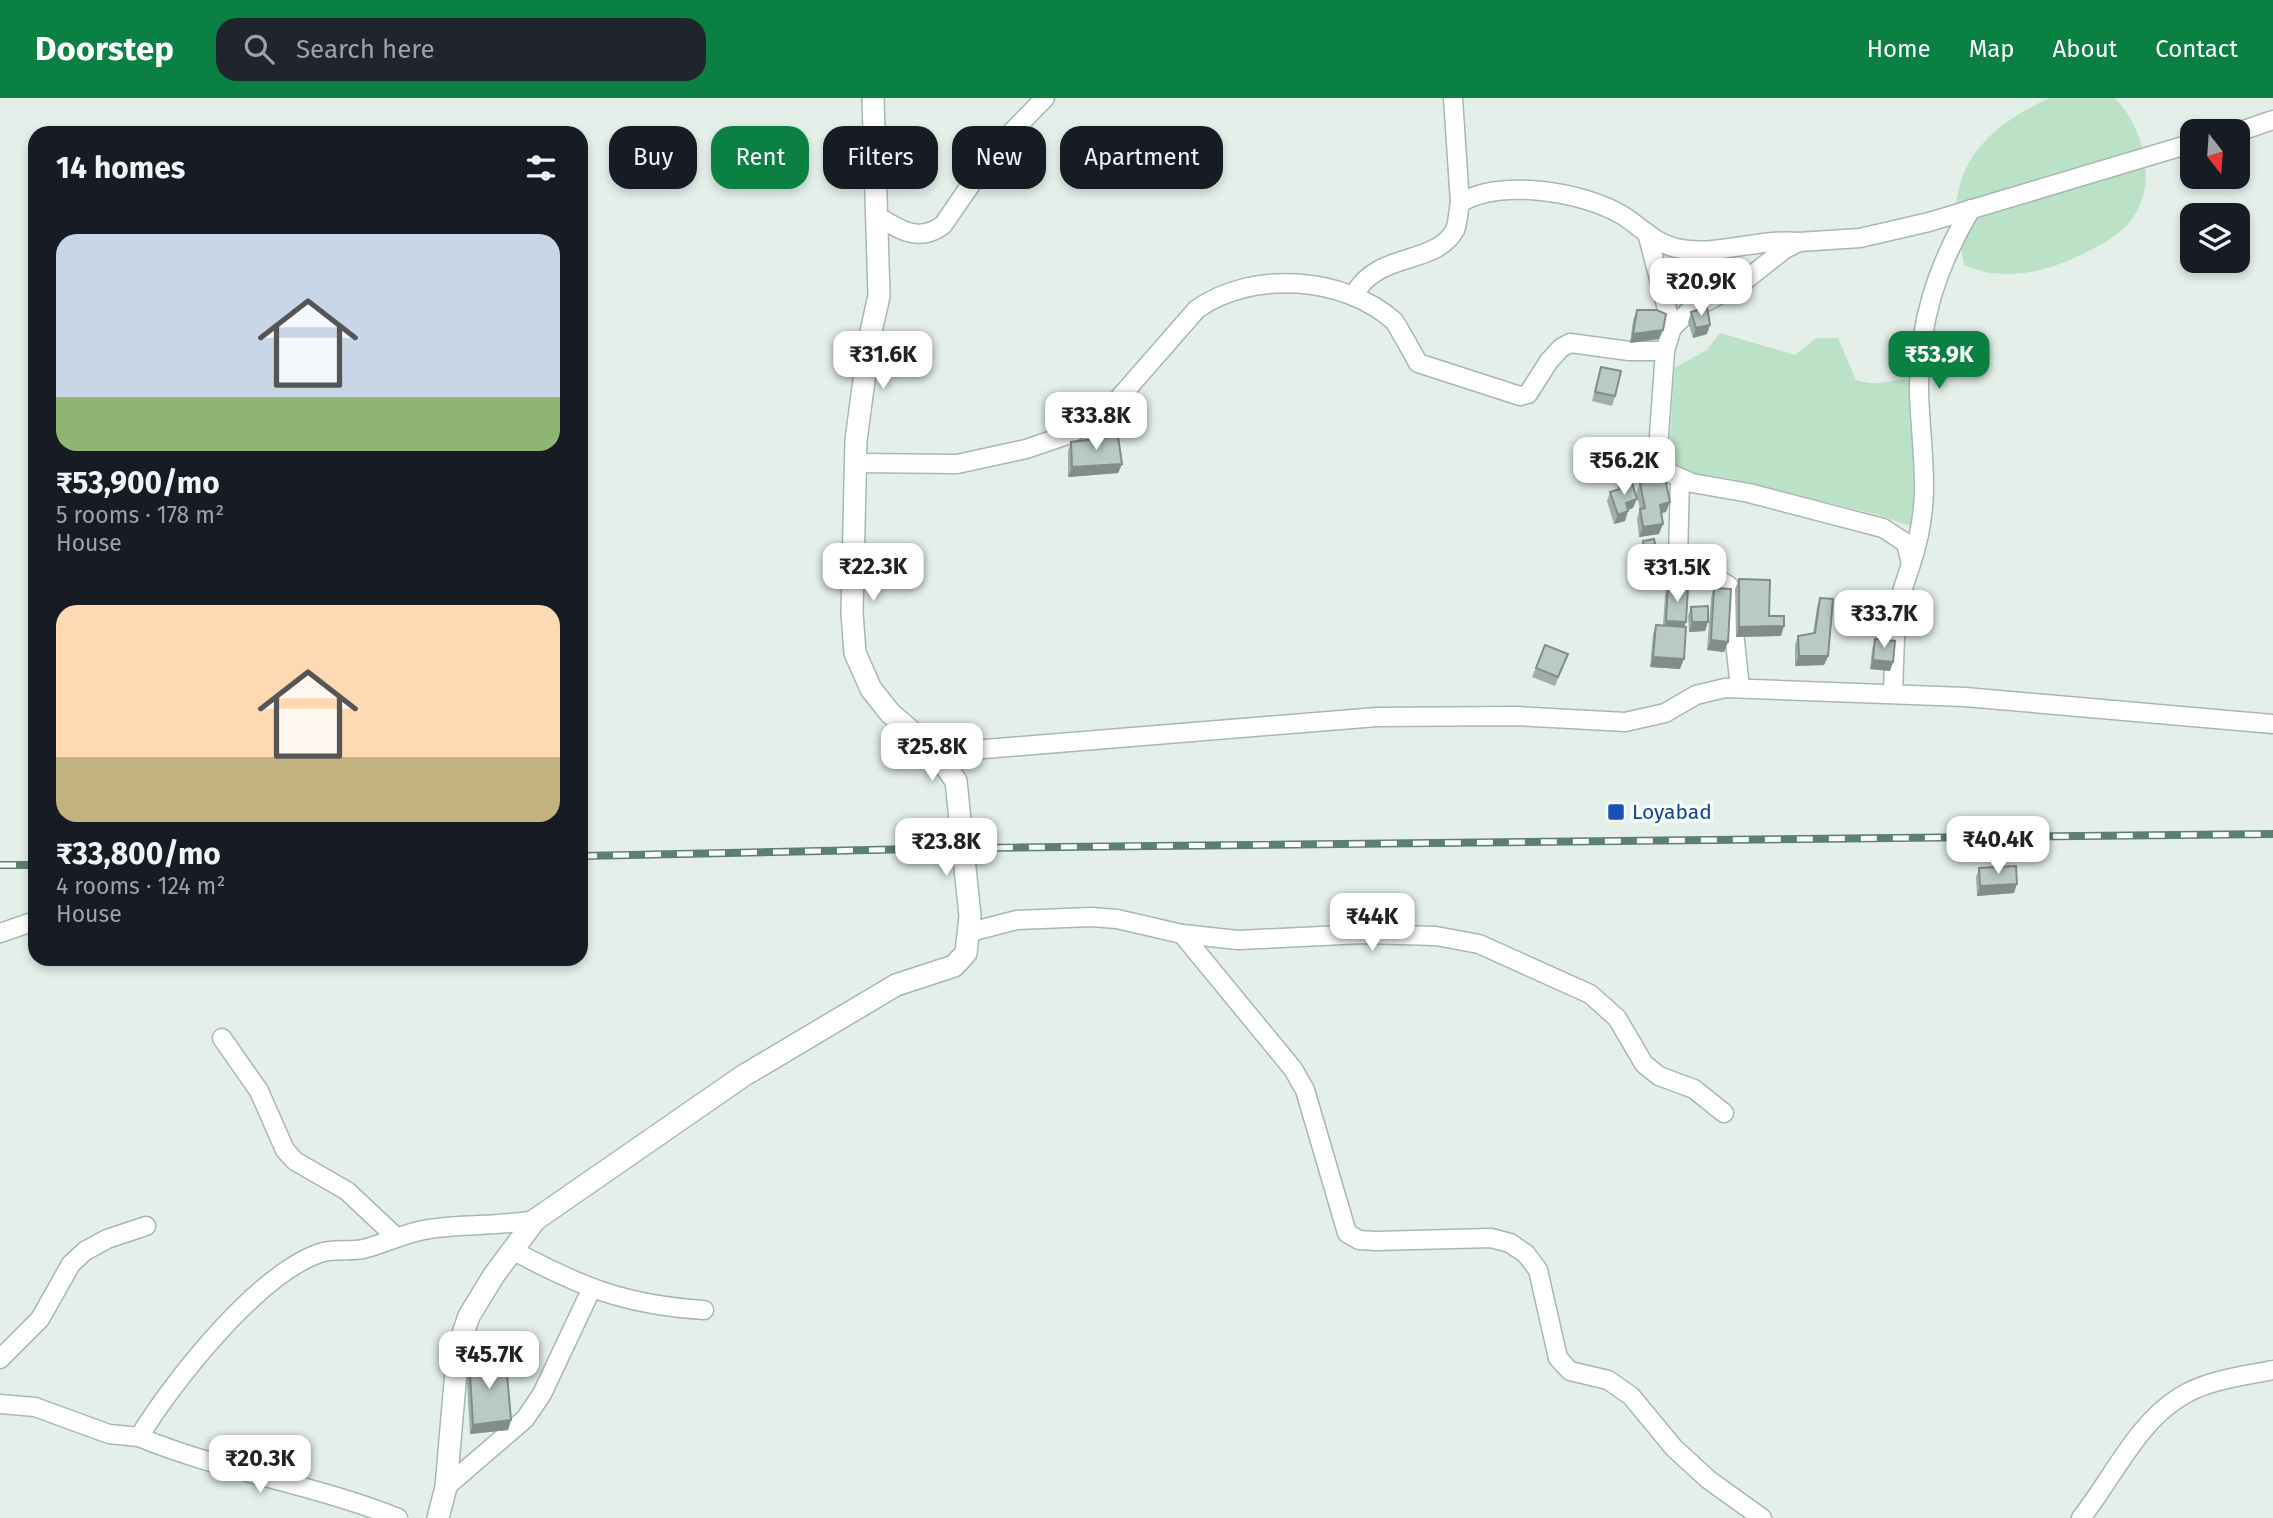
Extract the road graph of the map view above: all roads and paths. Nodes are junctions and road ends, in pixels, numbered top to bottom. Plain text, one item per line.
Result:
1 (873, 98) edge
2 (1045, 98) edge
3 (1453, 98) edge
4 (2273, 120) edge
5 (2250, 128) edge
6 (2180, 147) edge
7 (1460, 203) junction
8 (1971, 209) junction
9 (877, 216) junction
10 (1647, 233) junction
11 (1799, 242) junction
12 (1354, 295) junction
13 (1672, 328) junction
14 (1665, 351) junction
15 (856, 463) junction
16 (1680, 480) junction
17 (1911, 564) junction
18 (1740, 688) junction
19 (1893, 692) junction
20 (2273, 724) edge
21 (936, 753) junction
22 (28, 923) edge
23 (970, 932) junction
24 (0, 933) edge
25 (1182, 934) junction
26 (222, 1038) dead end
27 (1724, 1113) dead end
28 (535, 1220) junction
29 (146, 1226) dead end
30 (396, 1237) junction
31 (512, 1250) junction
32 (591, 1290) junction
33 (704, 1310) dead end
34 (0, 1359) edge
35 (2273, 1370) edge
36 (0, 1404) edge
37 (139, 1437) junction
38 (446, 1487) junction
39 (398, 1518) edge
40 (438, 1518) edge
41 (1762, 1518) edge
42 (2081, 1518) edge

1 - 9 street
2 - 9 street
3 - 7 street
4 - 5 street
6 - 8 street
7 - 10 street
7 - 12 street
8 - 11 street
8 - 17 street
9 - 15 street
10 - 11 street
10 - 13 street
11 - 13 street
12 - 14 street
12 - 15 street
13 - 14 street
14 - 16 street
15 - 21 street
16 - 17 street
16 - 18 street
17 - 19 street
18 - 19 street
18 - 21 street
19 - 20 street
21 - 23 street
22 - 24 street
23 - 25 street
23 - 28 street
25 - 27 street
25 - 41 street
26 - 30 street
28 - 30 street
28 - 31 street
29 - 34 street
30 - 37 street
31 - 32 street
31 - 38 street
32 - 33 street
32 - 38 street
35 - 42 street
36 - 37 street
37 - 39 street
38 - 40 street

